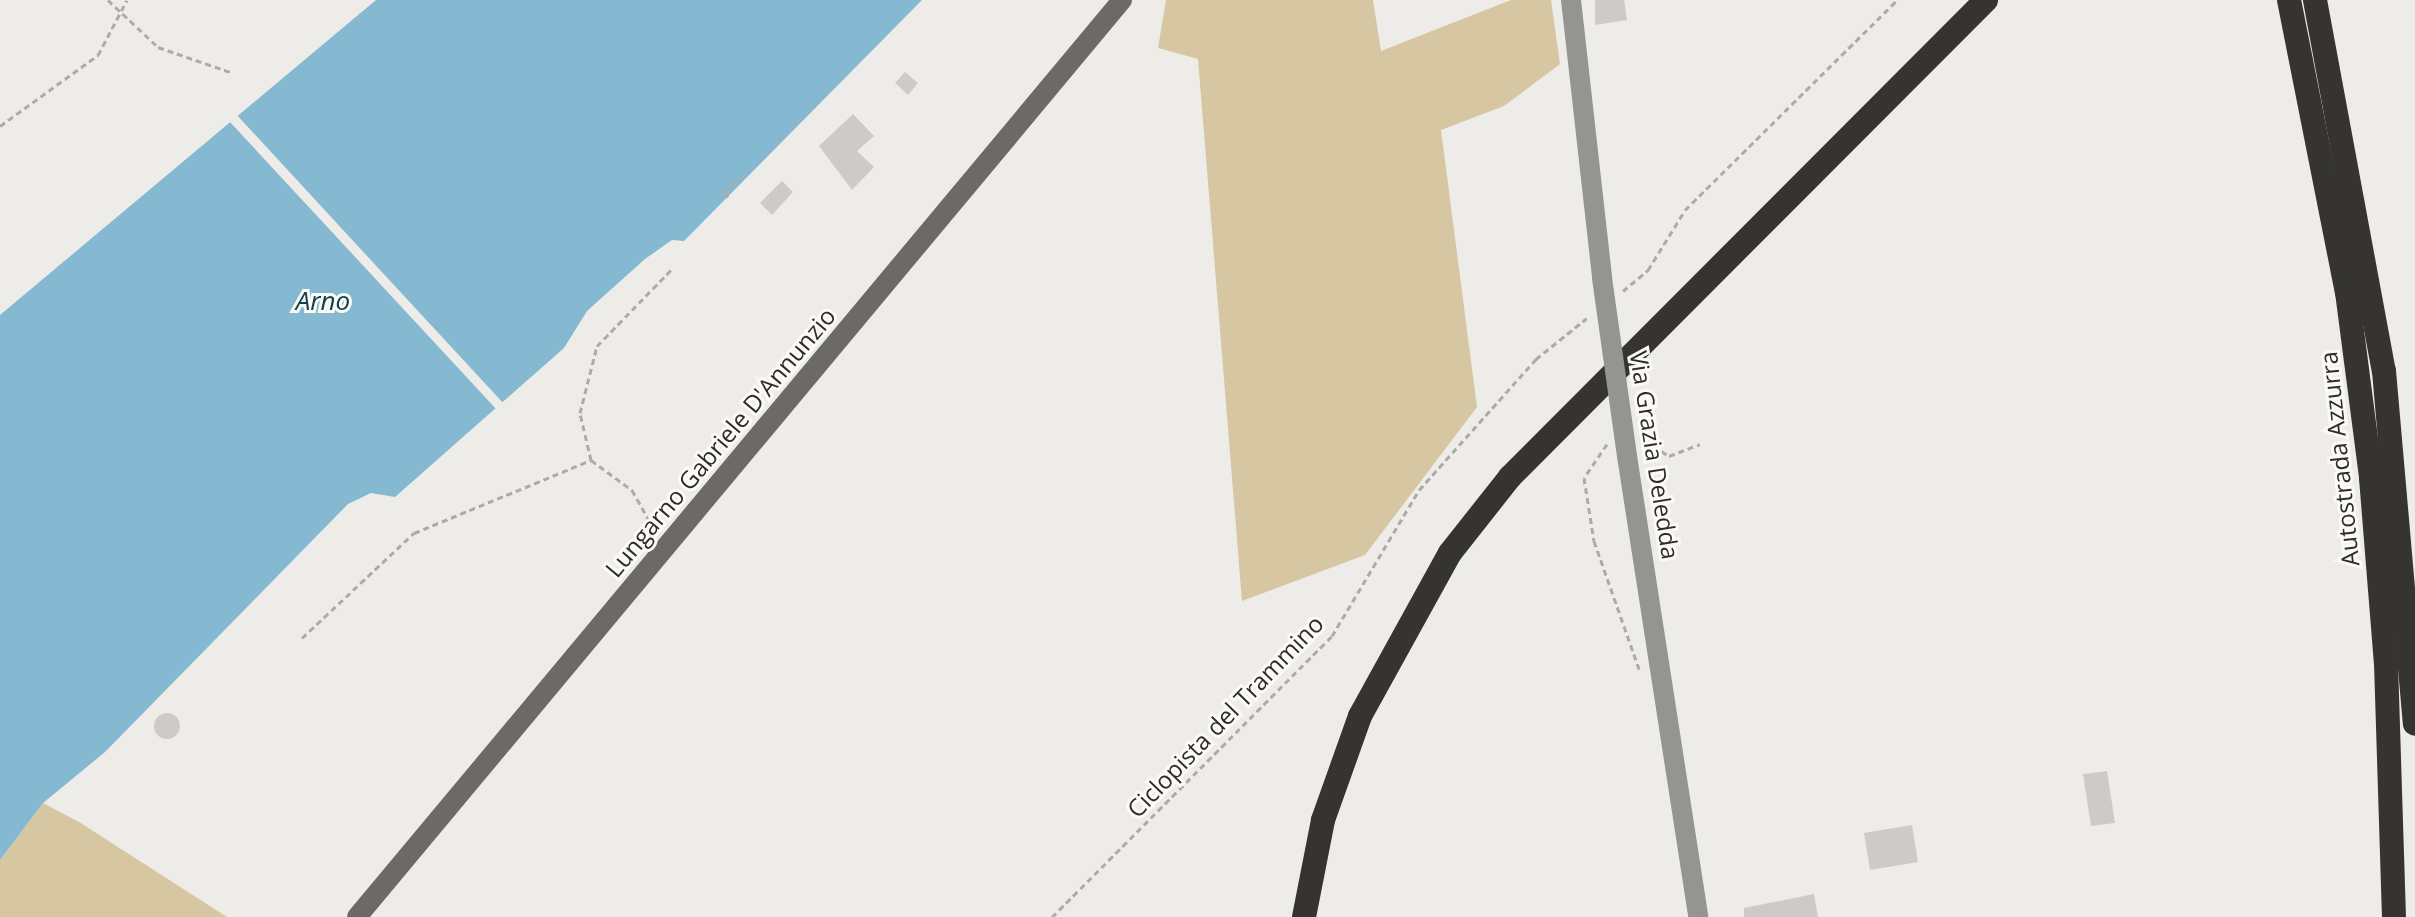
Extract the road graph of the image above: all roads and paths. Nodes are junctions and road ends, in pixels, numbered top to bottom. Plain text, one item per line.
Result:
1 (108, 0) edge
2 (127, 0) edge
3 (1122, 0) edge
4 (1571, 0) edge
5 (1897, 0) edge
6 (1986, 0) edge
7 (2289, 0) edge
8 (2315, 0) edge
9 (123, 13) junction
10 (230, 72) dead end
11 (0, 126) edge
12 (742, 176) dead end
13 (728, 197) dead end
14 (671, 270) dead end
15 (1616, 296) dead end
16 (1595, 312) dead end
17 (591, 460) junction
18 (664, 549) junction
19 (302, 638) dead end
20 (2415, 724) edge
21 (357, 917) edge
22 (1052, 917) edge
23 (1304, 917) edge
24 (1698, 917) edge
25 (2391, 917) edge

1 - 9 path
2 - 9 path
3 - 18 main road, Lungarno Gabriele D'Annunzio
4 - 24 street, Via Grazia Deledda, bridge
5 - 15 path
6 - 23 highway
7 - 25 highway, Autostrada Azzurra
8 - 20 highway
9 - 10 path
9 - 11 path
12 - 13 path
14 - 17 path
16 - 22 path, Ciclopista del Trammino
17 - 18 path
17 - 19 path
18 - 21 main road, Lungarno Gabriele D'Annunzio

